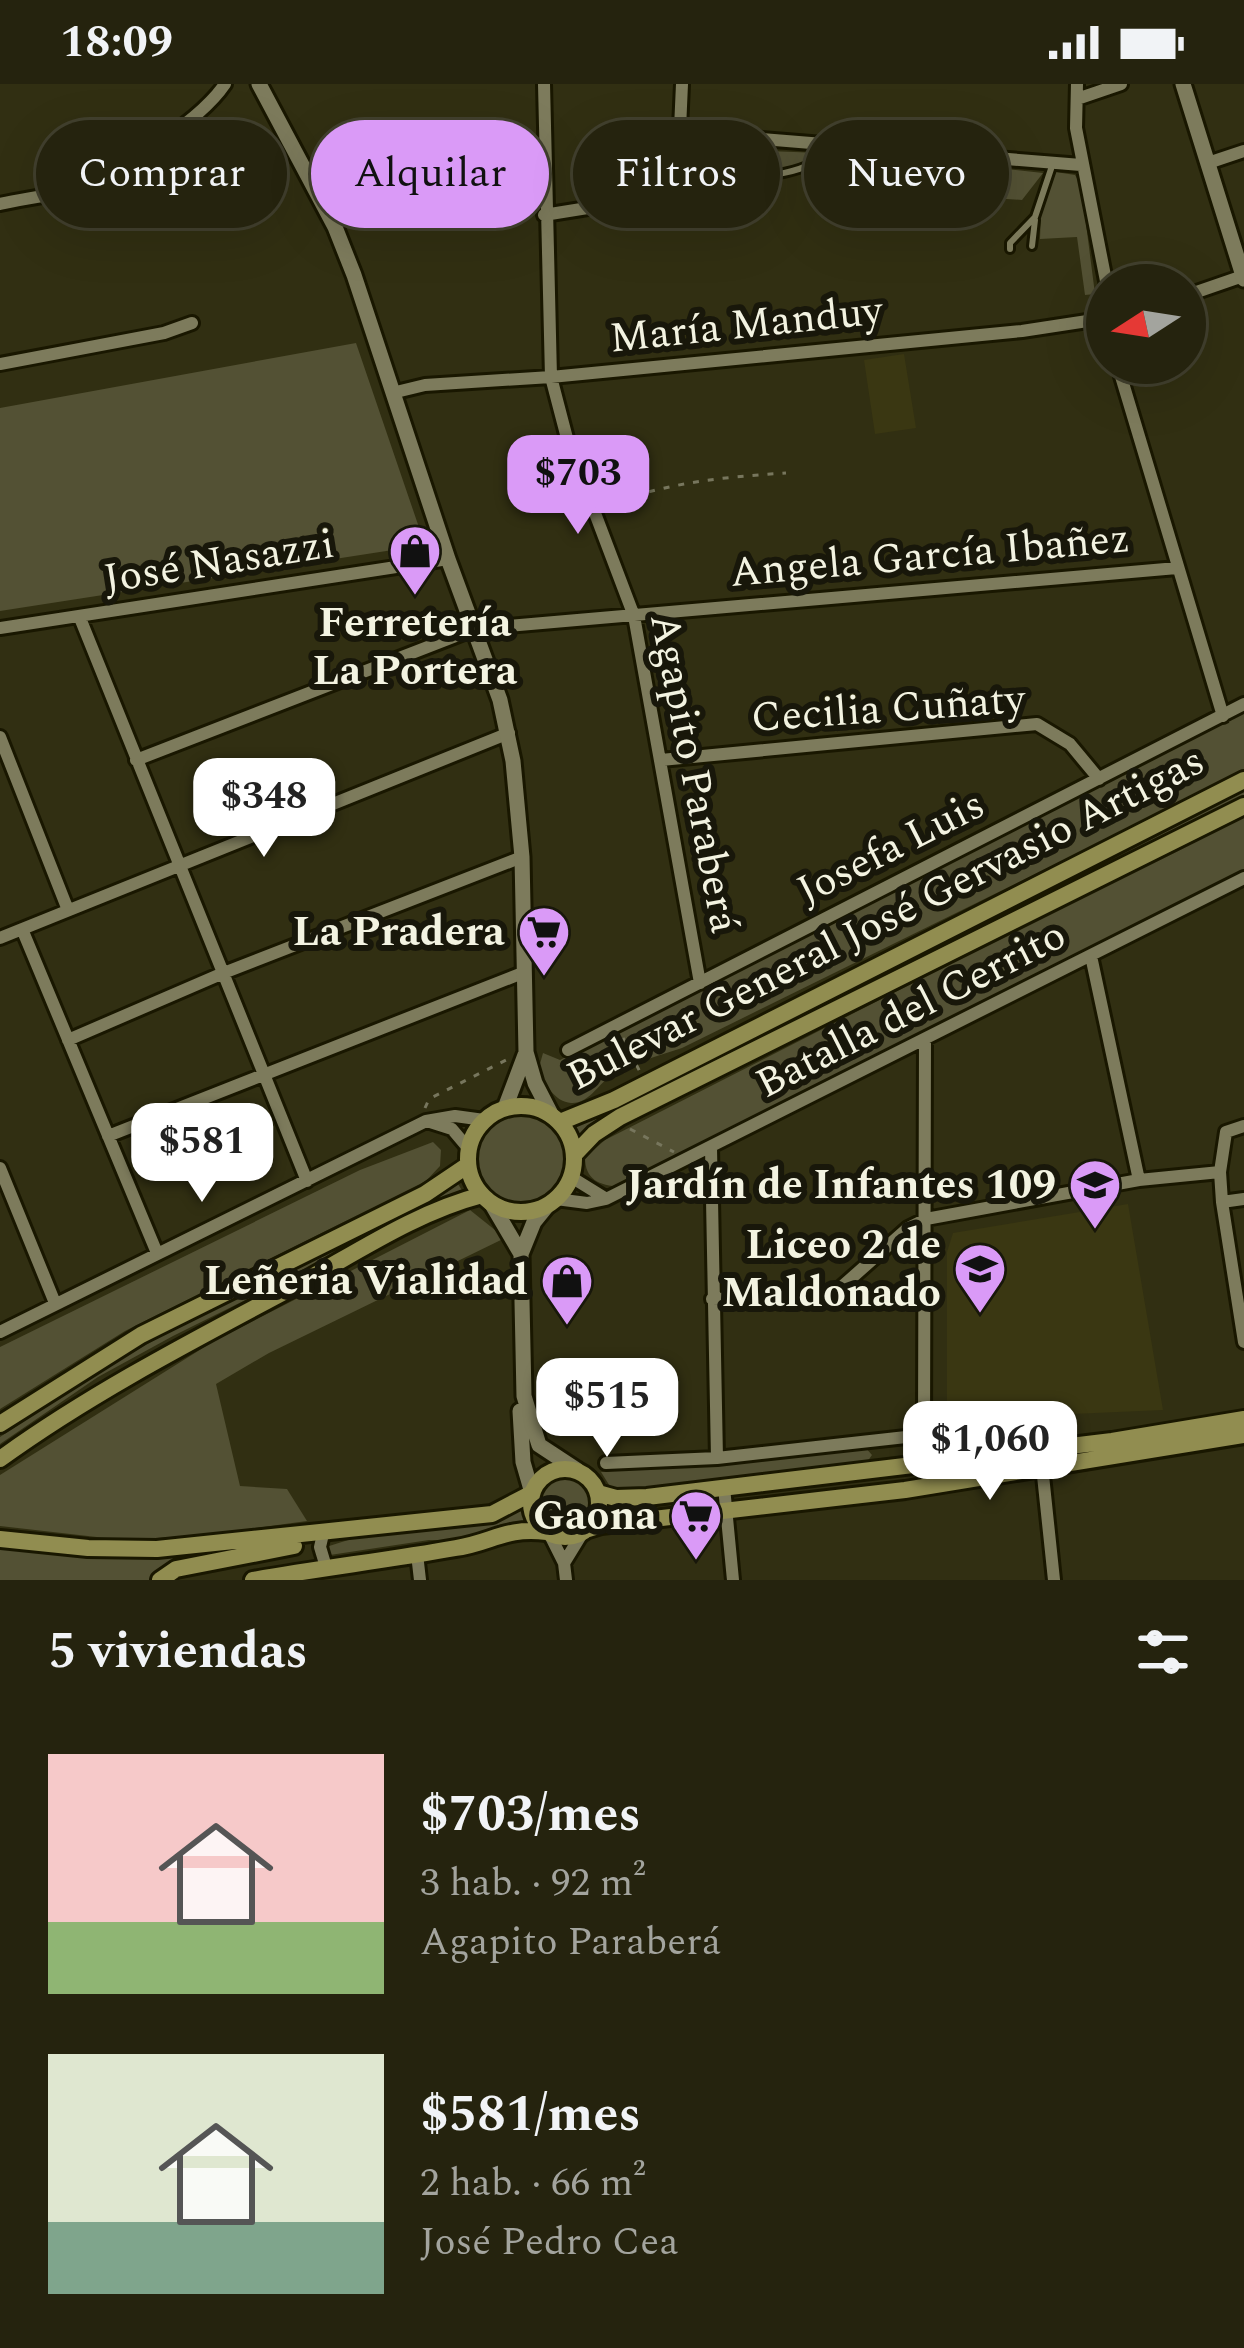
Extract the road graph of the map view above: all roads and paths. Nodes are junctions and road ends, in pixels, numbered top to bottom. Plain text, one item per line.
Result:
1 (225, 84) edge
2 (259, 84) edge
3 (544, 84) edge
4 (682, 84) edge
5 (1120, 84) edge
6 (1183, 84) edge
7 (1077, 92) edge
8 (544, 120) edge
9 (680, 120) edge
10 (1244, 152) edge
11 (1009, 162) edge
12 (1208, 163) junction
13 (1082, 165) junction
14 (1052, 166) junction
15 (0, 204) edge
16 (1035, 217) junction
17 (545, 228) edge
18 (1032, 246) dead end
19 (1010, 249) dead end
20 (1102, 264) edge
21 (1244, 278) edge
22 (1206, 290) edge
23 (1086, 322) edge
24 (192, 323) dead end
25 (0, 364) edge
26 (551, 376) junction
27 (1123, 384) edge
28 (392, 393) junction
29 (786, 473) dead end
30 (593, 510) junction
31 (448, 559) junction
32 (1177, 568) junction
33 (634, 616) junction
34 (80, 618) junction
35 (0, 628) edge
36 (474, 629) junction
37 (1244, 704) edge
38 (1222, 716) junction
39 (508, 734) junction
40 (0, 737) edge
41 (136, 760) junction
42 (661, 760) junction
43 (1100, 779) junction
44 (1244, 780) edge
45 (1244, 806) edge
46 (522, 857) junction
47 (179, 868) junction
48 (1244, 878) edge
49 (68, 910) junction
50 (22, 929) junction
51 (0, 938) edge
52 (1091, 956) junction
53 (525, 972) junction
54 (221, 974) junction
55 (700, 983) junction
56 (617, 1025) junction
57 (68, 1040) junction
58 (925, 1040) junction
59 (568, 1050) dead end
60 (526, 1052) junction
61 (262, 1074) junction
62 (646, 1084) junction
63 (505, 1108) junction
64 (555, 1118) junction
65 (484, 1120) junction
66 (613, 1121) junction
67 (421, 1124) junction
68 (1238, 1127) edge
69 (108, 1136) junction
70 (711, 1148) junction
71 (574, 1155) junction
72 (468, 1156) junction
73 (685, 1161) junction
74 (0, 1168) edge
75 (1220, 1172) junction
76 (571, 1177) junction
77 (1139, 1180) junction
78 (307, 1181) junction
79 (1244, 1198) edge
80 (486, 1199) junction
81 (606, 1199) junction
82 (551, 1202) junction
83 (1222, 1202) junction
84 (926, 1219) junction
85 (157, 1253) junction
86 (521, 1254) junction
87 (712, 1299) junction
88 (55, 1303) junction
89 (0, 1332) edge
90 (1244, 1342) edge
91 (524, 1396) junction
92 (1244, 1419) edge
93 (0, 1424) edge
94 (995, 1433) dead end
95 (925, 1435) junction
96 (1244, 1435) edge
97 (1040, 1448) junction
98 (717, 1458) junction
99 (0, 1460) edge
100 (926, 1461) junction
101 (605, 1463) dead end
102 (1042, 1468) junction
103 (577, 1470) junction
104 (930, 1486) junction
105 (724, 1487) junction
106 (598, 1492) junction
107 (532, 1493) junction
108 (727, 1514) junction
109 (584, 1531) junction
110 (548, 1532) junction
111 (322, 1534) junction
112 (0, 1539) edge
113 (417, 1554) junction
114 (564, 1563) junction
115 (326, 1567) junction
116 (284, 1577) edge
117 (160, 1580) edge
118 (253, 1580) edge
119 (420, 1580) edge
120 (566, 1580) edge
121 (733, 1580) edge
122 (1054, 1580) edge

1 - 15 street
2 - 28 street
3 - 8 street, Agapito Paraberá
4 - 9 street
5 - 7 street
6 - 12 street
7 - 13 street
10 - 12 street
11 - 14 street
12 - 21 street
13 - 14 street
13 - 20 street
14 - 16 lane
16 - 18 lane
16 - 19 lane
17 - 26 street, Agapito Paraberá
21 - 22 street
23 - 26 street, María Manduy
24 - 25 street
26 - 28 street, María Manduy
26 - 30 street, Agapito Paraberá
27 - 32 street
28 - 31 street
29 - 30 path
30 - 33 street, Agapito Paraberá
31 - 34 street, José Nasazzi
31 - 36 street
32 - 33 street, Angela García Ibañez
32 - 38 street
33 - 36 street, Angela García Ibañez
33 - 42 street, Agapito Paraberá
34 - 35 street, José Nasazzi
34 - 41 street
36 - 39 street
36 - 41 street, Angela García Ibañez
37 - 38 street, Josefa Luis
38 - 43 street, Josefa Luis
39 - 46 street
39 - 47 street
40 - 49 street
41 - 47 street
42 - 43 street, Cecilia Cuñaty
42 - 55 street, Agapito Paraberá
43 - 55 street, Josefa Luis
44 - 62 main road, Bulevar General José Gervasio Artigas
45 - 66 main road, Bulevar General José Gervasio Artigas
46 - 53 street
46 - 54 street
47 - 49 street
47 - 54 street
48 - 52 street, Batalla del Cerrito
49 - 50 street
50 - 51 street
50 - 57 street
52 - 58 street, Batalla del Cerrito
52 - 77 street
53 - 60 street
53 - 61 street
54 - 57 street
54 - 61 street
55 - 56 street, Josefa Luis
56 - 59 street, Josefa Luis
56 - 62 path
57 - 69 street
58 - 70 street, Batalla del Cerrito
58 - 84 street
60 - 63 street
60 - 64 street
60 - 67 path
61 - 69 street
61 - 78 street
62 - 64 main road, Bulevar General José Gervasio Artigas
63 - 64 main road
63 - 65 main road
64 - 71 main road
65 - 67 street
65 - 72 main road
66 - 71 main road, Bulevar General José Gervasio Artigas
66 - 73 path
67 - 72 street
67 - 78 street
68 - 75 street
69 - 85 street
70 - 73 street, Batalla del Cerrito
70 - 87 street
71 - 76 main road
72 - 80 main road
72 - 93 main road
73 - 81 street, Batalla del Cerrito
74 - 88 street
75 - 77 street
75 - 83 street
76 - 81 street
76 - 82 main road
77 - 84 street
78 - 85 street
79 - 83 street
80 - 82 main road
80 - 86 street
80 - 99 main road
81 - 82 street
82 - 86 street
83 - 90 street
84 - 87 street
84 - 95 street
85 - 88 street
86 - 91 street
87 - 98 street
88 - 89 street
91 - 103 street
91 - 107 street
92 - 97 main road
94 - 95 street
95 - 98 street
95 - 100 street
96 - 102 main road
97 - 100 main road
97 - 102 street
98 - 101 street
100 - 104 street
100 - 105 main road
102 - 104 main road
102 - 122 street
103 - 106 main road
103 - 107 main road
104 - 108 main road
105 - 106 main road
105 - 108 street
106 - 109 main road
107 - 110 main road
107 - 111 main road
108 - 109 main road
108 - 121 street
109 - 110 main road
109 - 114 street
110 - 113 main road
110 - 114 street
111 - 112 main road
111 - 115 street
111 - 117 main road
113 - 115 main road
113 - 119 street
114 - 120 street
115 - 116 main road
116 - 118 main road

